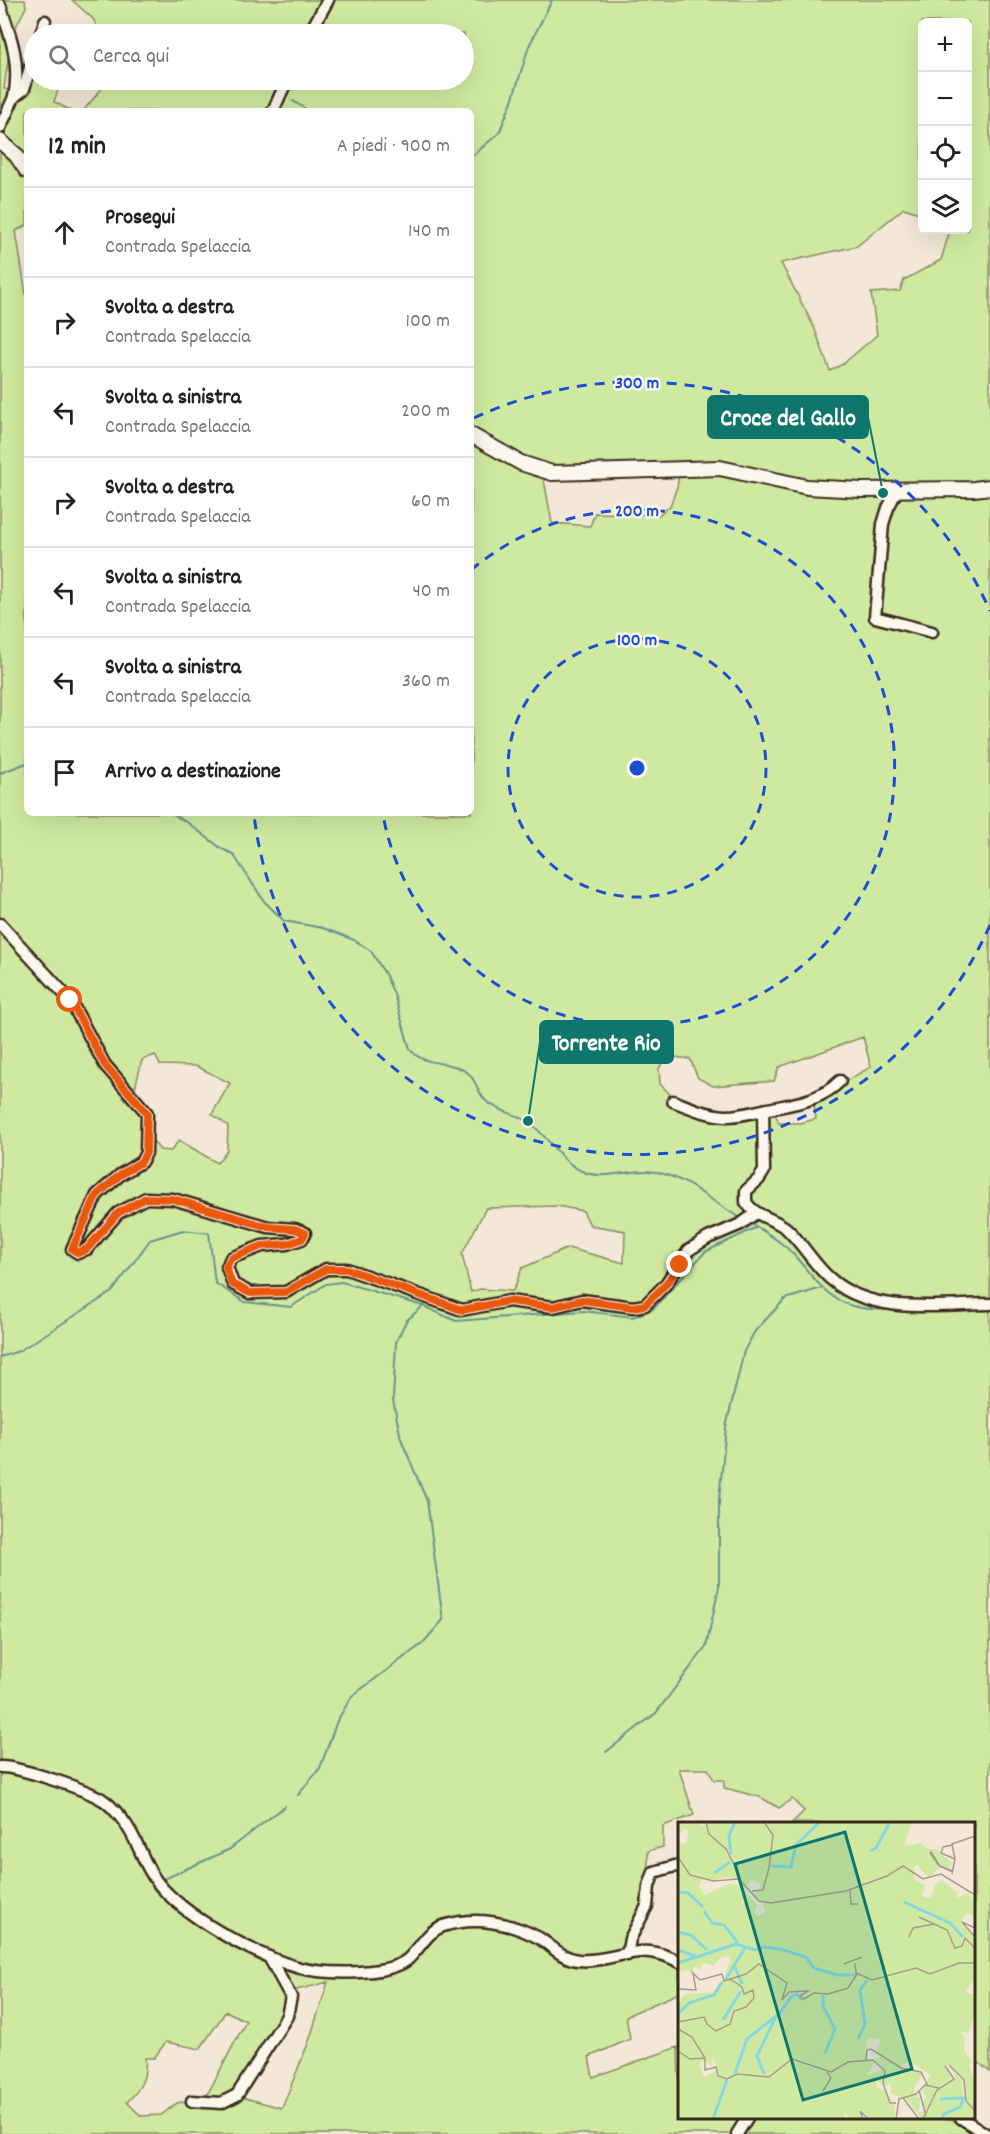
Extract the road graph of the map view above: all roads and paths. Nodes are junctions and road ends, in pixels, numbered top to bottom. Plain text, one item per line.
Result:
1 (328, 0) edge
2 (0, 5) edge
3 (45, 21) dead end
4 (44, 24) edge
5 (315, 24) edge
6 (24, 88) edge
7 (282, 90) edge
8 (14, 97) junction
9 (274, 108) edge
10 (0, 128) edge
11 (0, 141) edge
12 (24, 167) edge
13 (474, 437) edge
14 (990, 486) edge
15 (897, 490) junction
16 (933, 632) dead end
17 (0, 924) edge
18 (840, 1081) dead end
19 (673, 1101) dead end
20 (763, 1110) junction
21 (754, 1216) junction
22 (990, 1304) edge
23 (0, 1767) edge
24 (678, 1867) edge
25 (627, 1955) junction
26 (269, 1956) junction
27 (678, 1961) edge
28 (192, 2101) dead end
29 (746, 2119) edge
30 (963, 2119) edge
31 (737, 2134) edge
32 (986, 2134) edge

1 - 5 street
2 - 8 street
3 - 4 street
6 - 8 street
7 - 9 street
8 - 10 street
11 - 12 street
13 - 15 street
14 - 15 street
15 - 16 street
17 - 21 street
18 - 20 street
19 - 20 street
20 - 21 street
21 - 22 street
23 - 26 street
24 - 25 street
25 - 26 street
25 - 27 street
26 - 28 street
29 - 31 street
30 - 32 street

